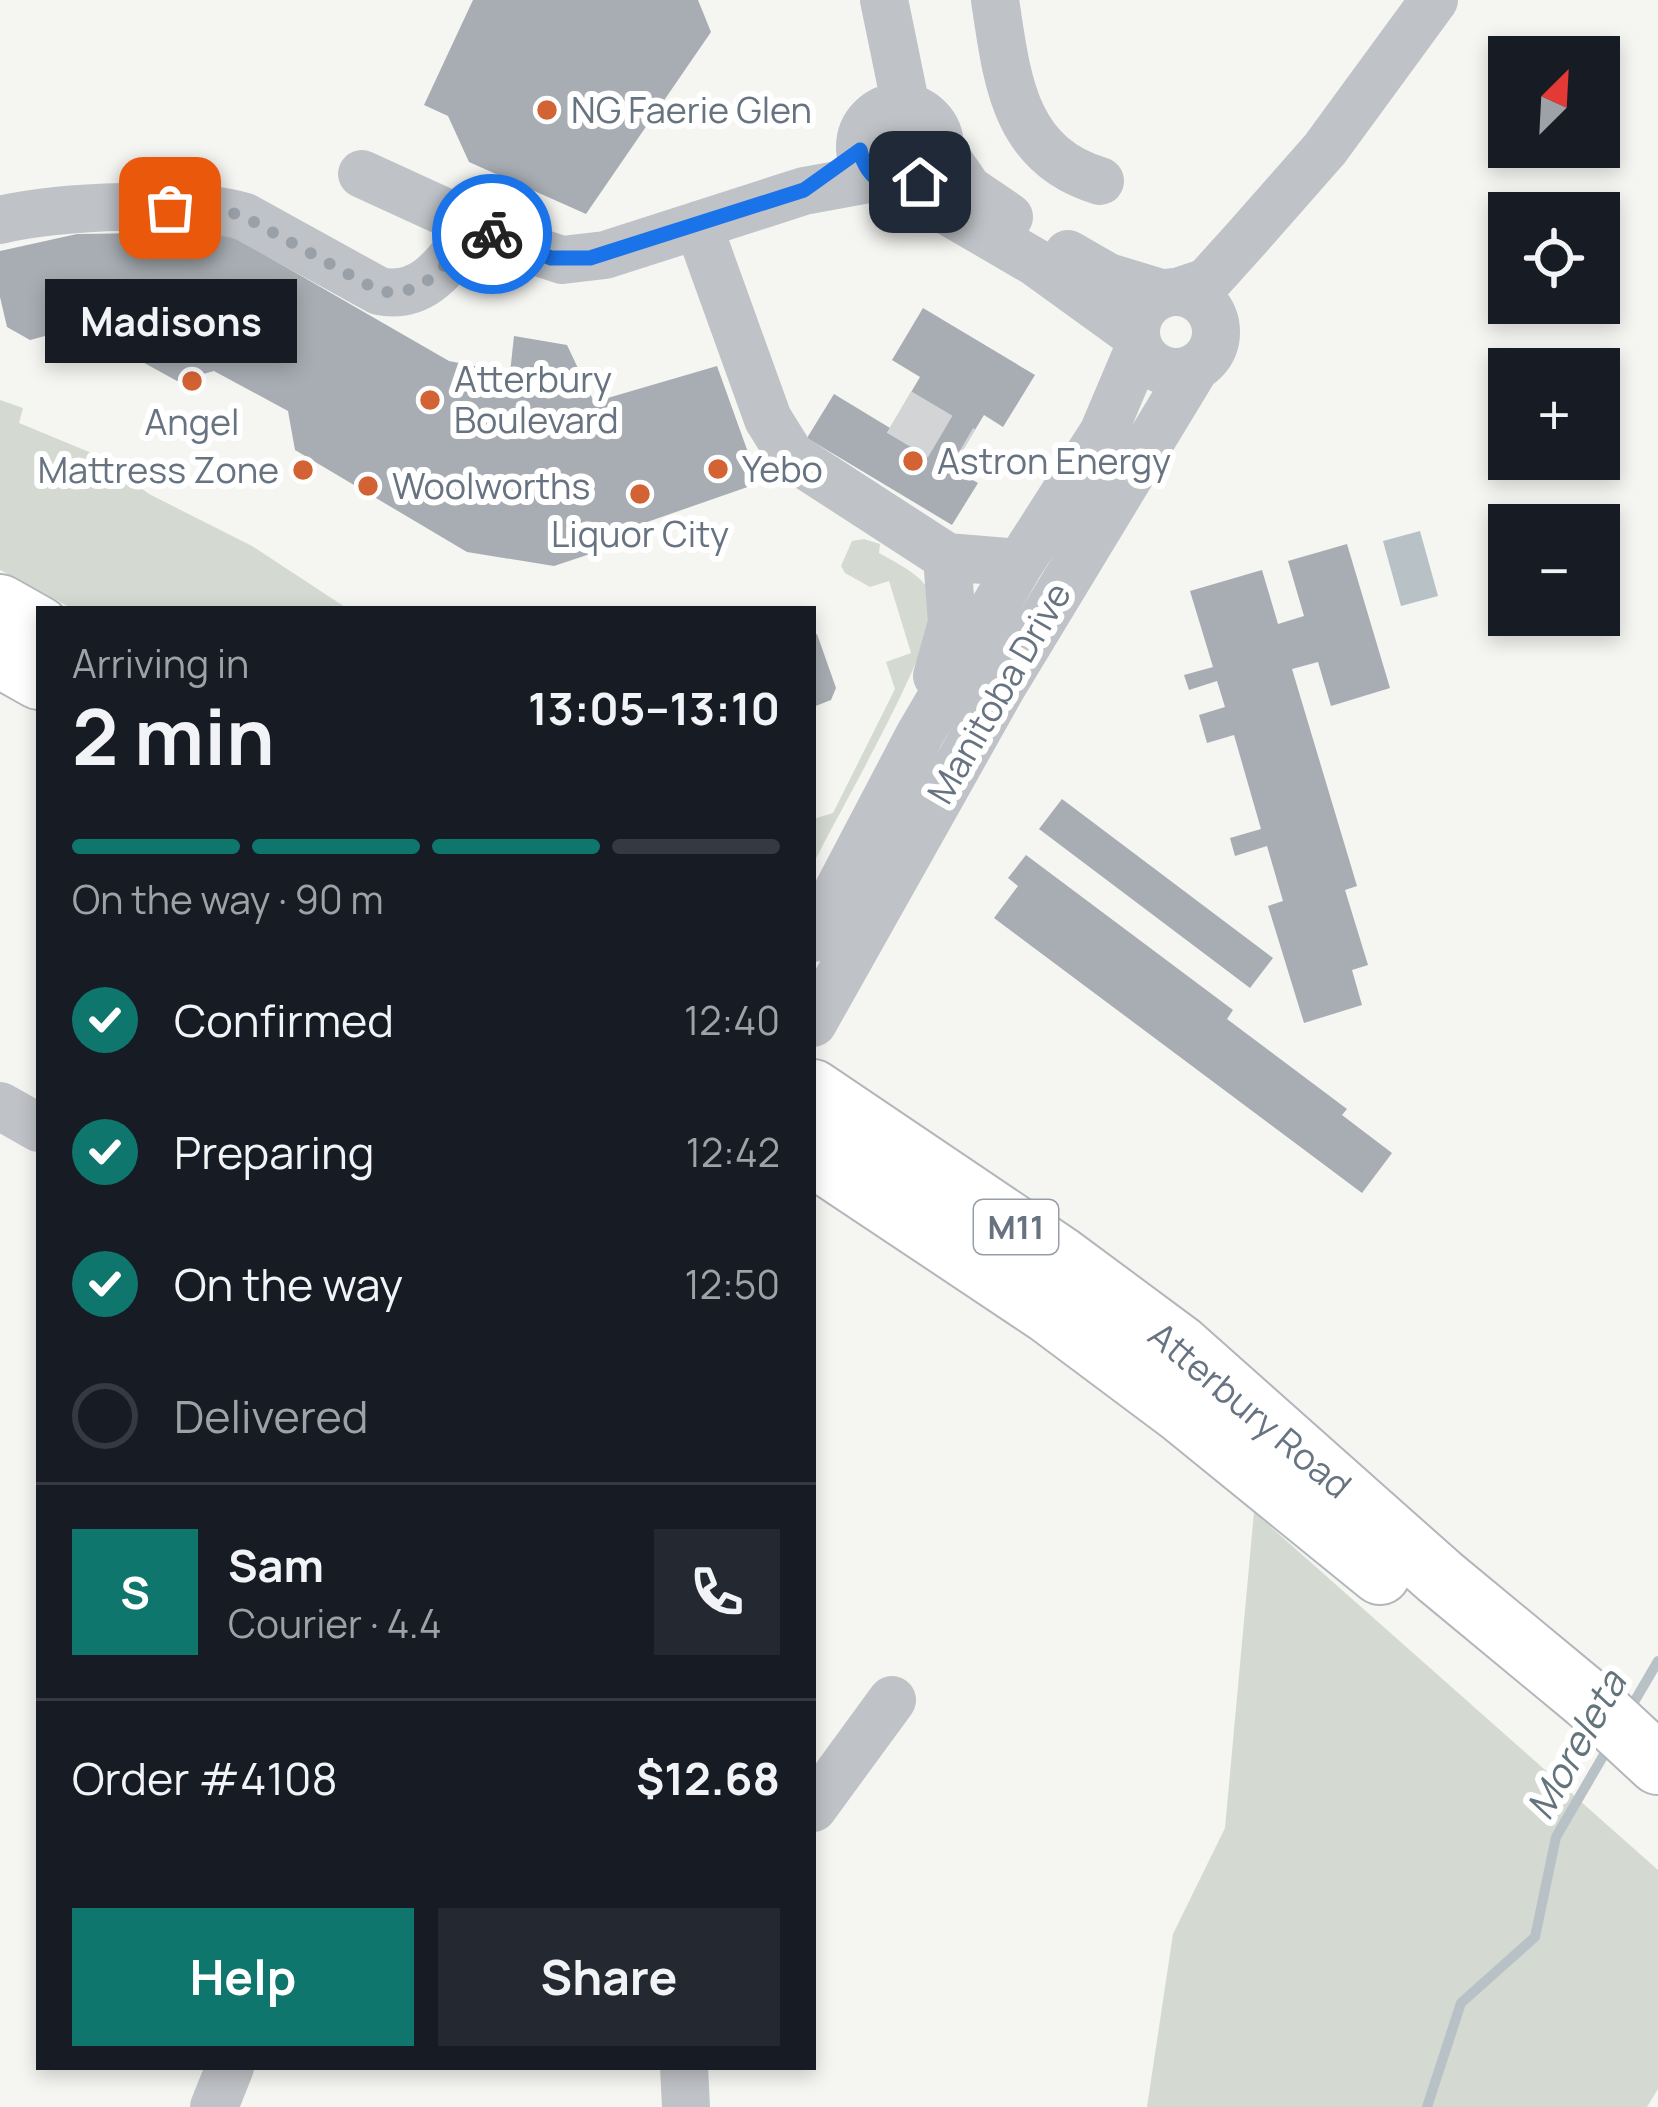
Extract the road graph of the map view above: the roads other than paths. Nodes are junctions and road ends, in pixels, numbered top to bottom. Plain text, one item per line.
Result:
1 (995, 0) edge
2 (1434, 0) edge
3 (885, 9) edge
4 (884, 148) junction
5 (1325, 149) junction
6 (362, 174) dead end
7 (1100, 181) dead end
8 (0, 220) edge
9 (698, 225) junction
10 (476, 227) junction
11 (1170, 293) junction
12 (1138, 341) junction
13 (1206, 352) junction
14 (947, 557) junction
15 (1020, 563) junction
16 (0, 605) edge
17 (36, 625) edge
18 (0, 657) edge
19 (36, 677) edge
20 (920, 734) junction
21 (816, 932) edge
22 (816, 1018) edge
23 (816, 1092) edge
24 (816, 1158) edge
25 (1513, 1663) junction
26 (892, 1700) dead end
27 (1658, 1764) edge
28 (816, 1804) edge
29 (1658, 1811) edge
30 (229, 2070) edge
31 (684, 2070) edge
32 (214, 2107) edge
33 (686, 2107) edge

1 - 7 street
2 - 5 street, Manitoba Drive
3 - 4 street
4 - 9 street
4 - 11 street
4 - 12 street
5 - 11 street, Manitoba Drive
5 - 13 street, Manitoba Drive
6 - 10 street
8 - 10 street
9 - 10 street
9 - 14 street
11 - 12 street
11 - 13 street
12 - 13 street
12 - 15 street, Manitoba Drive
13 - 22 street, Manitoba Drive
14 - 15 street
14 - 20 street
15 - 20 street, Manitoba Drive
16 - 17 main road
18 - 19 main road
20 - 21 street, Manitoba Drive
23 - 25 main road, Atterbury Road / M11
24 - 25 main road, Atterbury Road / M11
25 - 27 main road, Atterbury Road / M11
25 - 29 main road, Atterbury Road / M11
26 - 28 street
30 - 32 street
31 - 33 street

